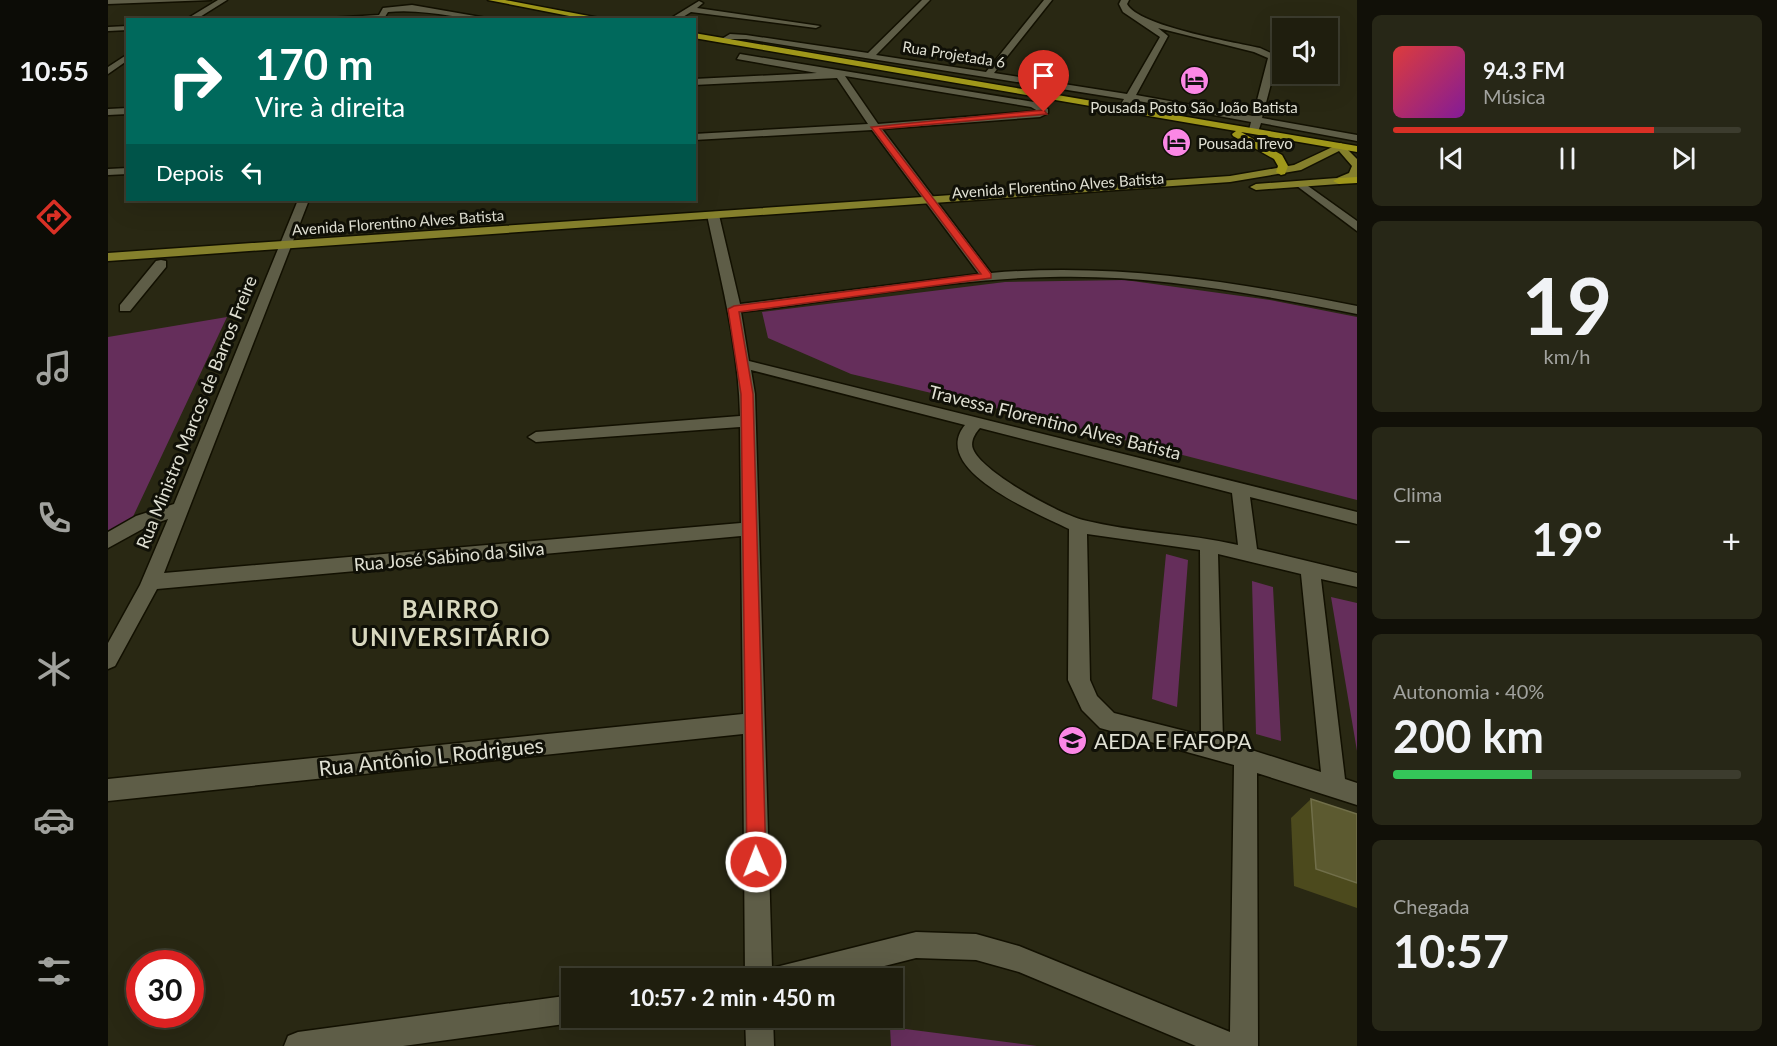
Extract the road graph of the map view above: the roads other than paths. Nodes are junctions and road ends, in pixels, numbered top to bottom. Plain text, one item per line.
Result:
1 (207, 0) edge
2 (223, 0) edge
3 (378, 0) edge
4 (492, 0) edge
5 (705, 0) edge
6 (926, 0) edge
7 (1048, 0) edge
8 (1125, 0) edge
9 (108, 2) edge
10 (689, 9) junction
11 (382, 15) edge
12 (192, 18) edge
13 (332, 18) edge
14 (481, 18) edge
15 (595, 18) edge
16 (675, 18) edge
17 (754, 19) junction
18 (1142, 22) junction
19 (816, 26) dead end
20 (126, 28) edge
21 (108, 29) edge
22 (696, 35) edge
23 (727, 38) junction
24 (870, 56) junction
25 (126, 57) edge
26 (740, 57) dead end
27 (854, 62) junction
28 (126, 66) edge
29 (109, 68) edge
30 (842, 74) junction
31 (989, 74) junction
32 (696, 82) edge
33 (1131, 97) junction
34 (1124, 108) junction
35 (108, 111) edge
36 (126, 111) edge
37 (1190, 119) junction
38 (1256, 125) junction
39 (875, 127) junction
40 (696, 137) edge
41 (1357, 138) edge
42 (1341, 146) junction
43 (1357, 149) edge
44 (1357, 166) edge
45 (126, 171) edge
46 (108, 172) edge
47 (1281, 172) junction
48 (1357, 180) edge
49 (1339, 181) junction
50 (1235, 184) junction
51 (1301, 184) junction
52 (303, 201) edge
53 (933, 204) junction
54 (714, 220) junction
55 (1357, 227) edge
56 (282, 250) junction
57 (108, 257) edge
58 (161, 264) junction
59 (108, 267) edge
60 (987, 276) junction
61 (124, 308) dead end
62 (734, 309) junction
63 (1357, 310) edge
64 (744, 364) junction
65 (747, 421) junction
66 (976, 423) junction
67 (536, 437) dead end
68 (1240, 489) junction
69 (182, 508) junction
70 (1357, 518) edge
71 (1078, 526) junction
72 (749, 529) junction
73 (108, 541) edge
74 (1209, 545) junction
75 (1248, 553) junction
76 (1310, 569) junction
77 (1357, 580) edge
78 (150, 582) junction
79 (108, 660) edge
80 (753, 723) junction
81 (1212, 748) junction
82 (1246, 759) junction
83 (1334, 786) junction
84 (108, 790) edge
85 (1357, 794) edge
86 (759, 968) edge
87 (823, 968) edge
88 (561, 1010) edge
89 (759, 1028) edge
90 (298, 1046) edge
91 (760, 1046) edge
92 (1230, 1046) edge
93 (1244, 1046) edge

1 - 9 street
2 - 12 street
3 - 11 street
4 - 15 highway
5 - 10 street
6 - 24 street
7 - 31 street
8 - 18 street
10 - 16 street
10 - 17 street
11 - 13 street
11 - 14 street
17 - 19 street
17 - 23 street
18 - 33 street
18 - 38 street
20 - 21 street
22 - 23 highway
23 - 24 street, Rua Projetada 6
23 - 27 highway
24 - 31 street, Rua Projetada 6
25 - 29 street
26 - 30 street
27 - 30 street
27 - 34 highway
28 - 29 street
30 - 32 street
30 - 39 street
30 - 39 street
31 - 33 street, Rua Projetada 6
33 - 34 street
33 - 38 street, Rua Projetada 6
34 - 37 highway
35 - 36 street
37 - 38 highway
37 - 47 highway
38 - 41 street, Rua Projetada 6
38 - 42 highway
39 - 40 street
39 - 53 street
42 - 43 highway
42 - 44 main road
42 - 47 main road, Avenida Florentino Alves Batista
44 - 49 main road
45 - 46 street
47 - 50 main road, Avenida Florentino Alves Batista
48 - 49 highway
49 - 51 main road, Avenida Florentino Alves Batista
50 - 51 main road, Avenida Florentino Alves Batista
50 - 53 main road, Avenida Florentino Alves Batista
51 - 55 street
52 - 56 street, Rua Ministro Marcos de Barros Freire
53 - 54 main road, Avenida Florentino Alves Batista
53 - 60 street
54 - 56 main road, Avenida Florentino Alves Batista
54 - 62 street
56 - 57 main road, Avenida Florentino Alves Batista
56 - 58 main road, Avenida Florentino Alves Batista
56 - 69 street, Rua Ministro Marcos de Barros Freire
58 - 59 main road, Avenida Florentino Alves Batista
58 - 61 street
60 - 62 street
60 - 63 street
62 - 64 street
64 - 65 street
64 - 66 street, Travessa Florentino Alves Batista
65 - 67 street
65 - 72 street
66 - 68 street, Travessa Florentino Alves Batista
66 - 71 street
68 - 70 street, Travessa Florentino Alves Batista
68 - 75 street
69 - 73 street
69 - 78 street, Rua Ministro Marcos de Barros Freire
71 - 74 street
71 - 81 street
72 - 78 street, Rua José Sabino da Silva
72 - 80 street
74 - 75 street
74 - 81 street
75 - 76 street
76 - 77 street
76 - 83 street
78 - 79 street, Rua Ministro Marcos de Barros Freire
80 - 84 street, Rua Antônio L Rodrigues
80 - 86 street
81 - 82 street
82 - 83 street
82 - 93 street
83 - 85 street
87 - 92 street
88 - 90 street
89 - 91 street

